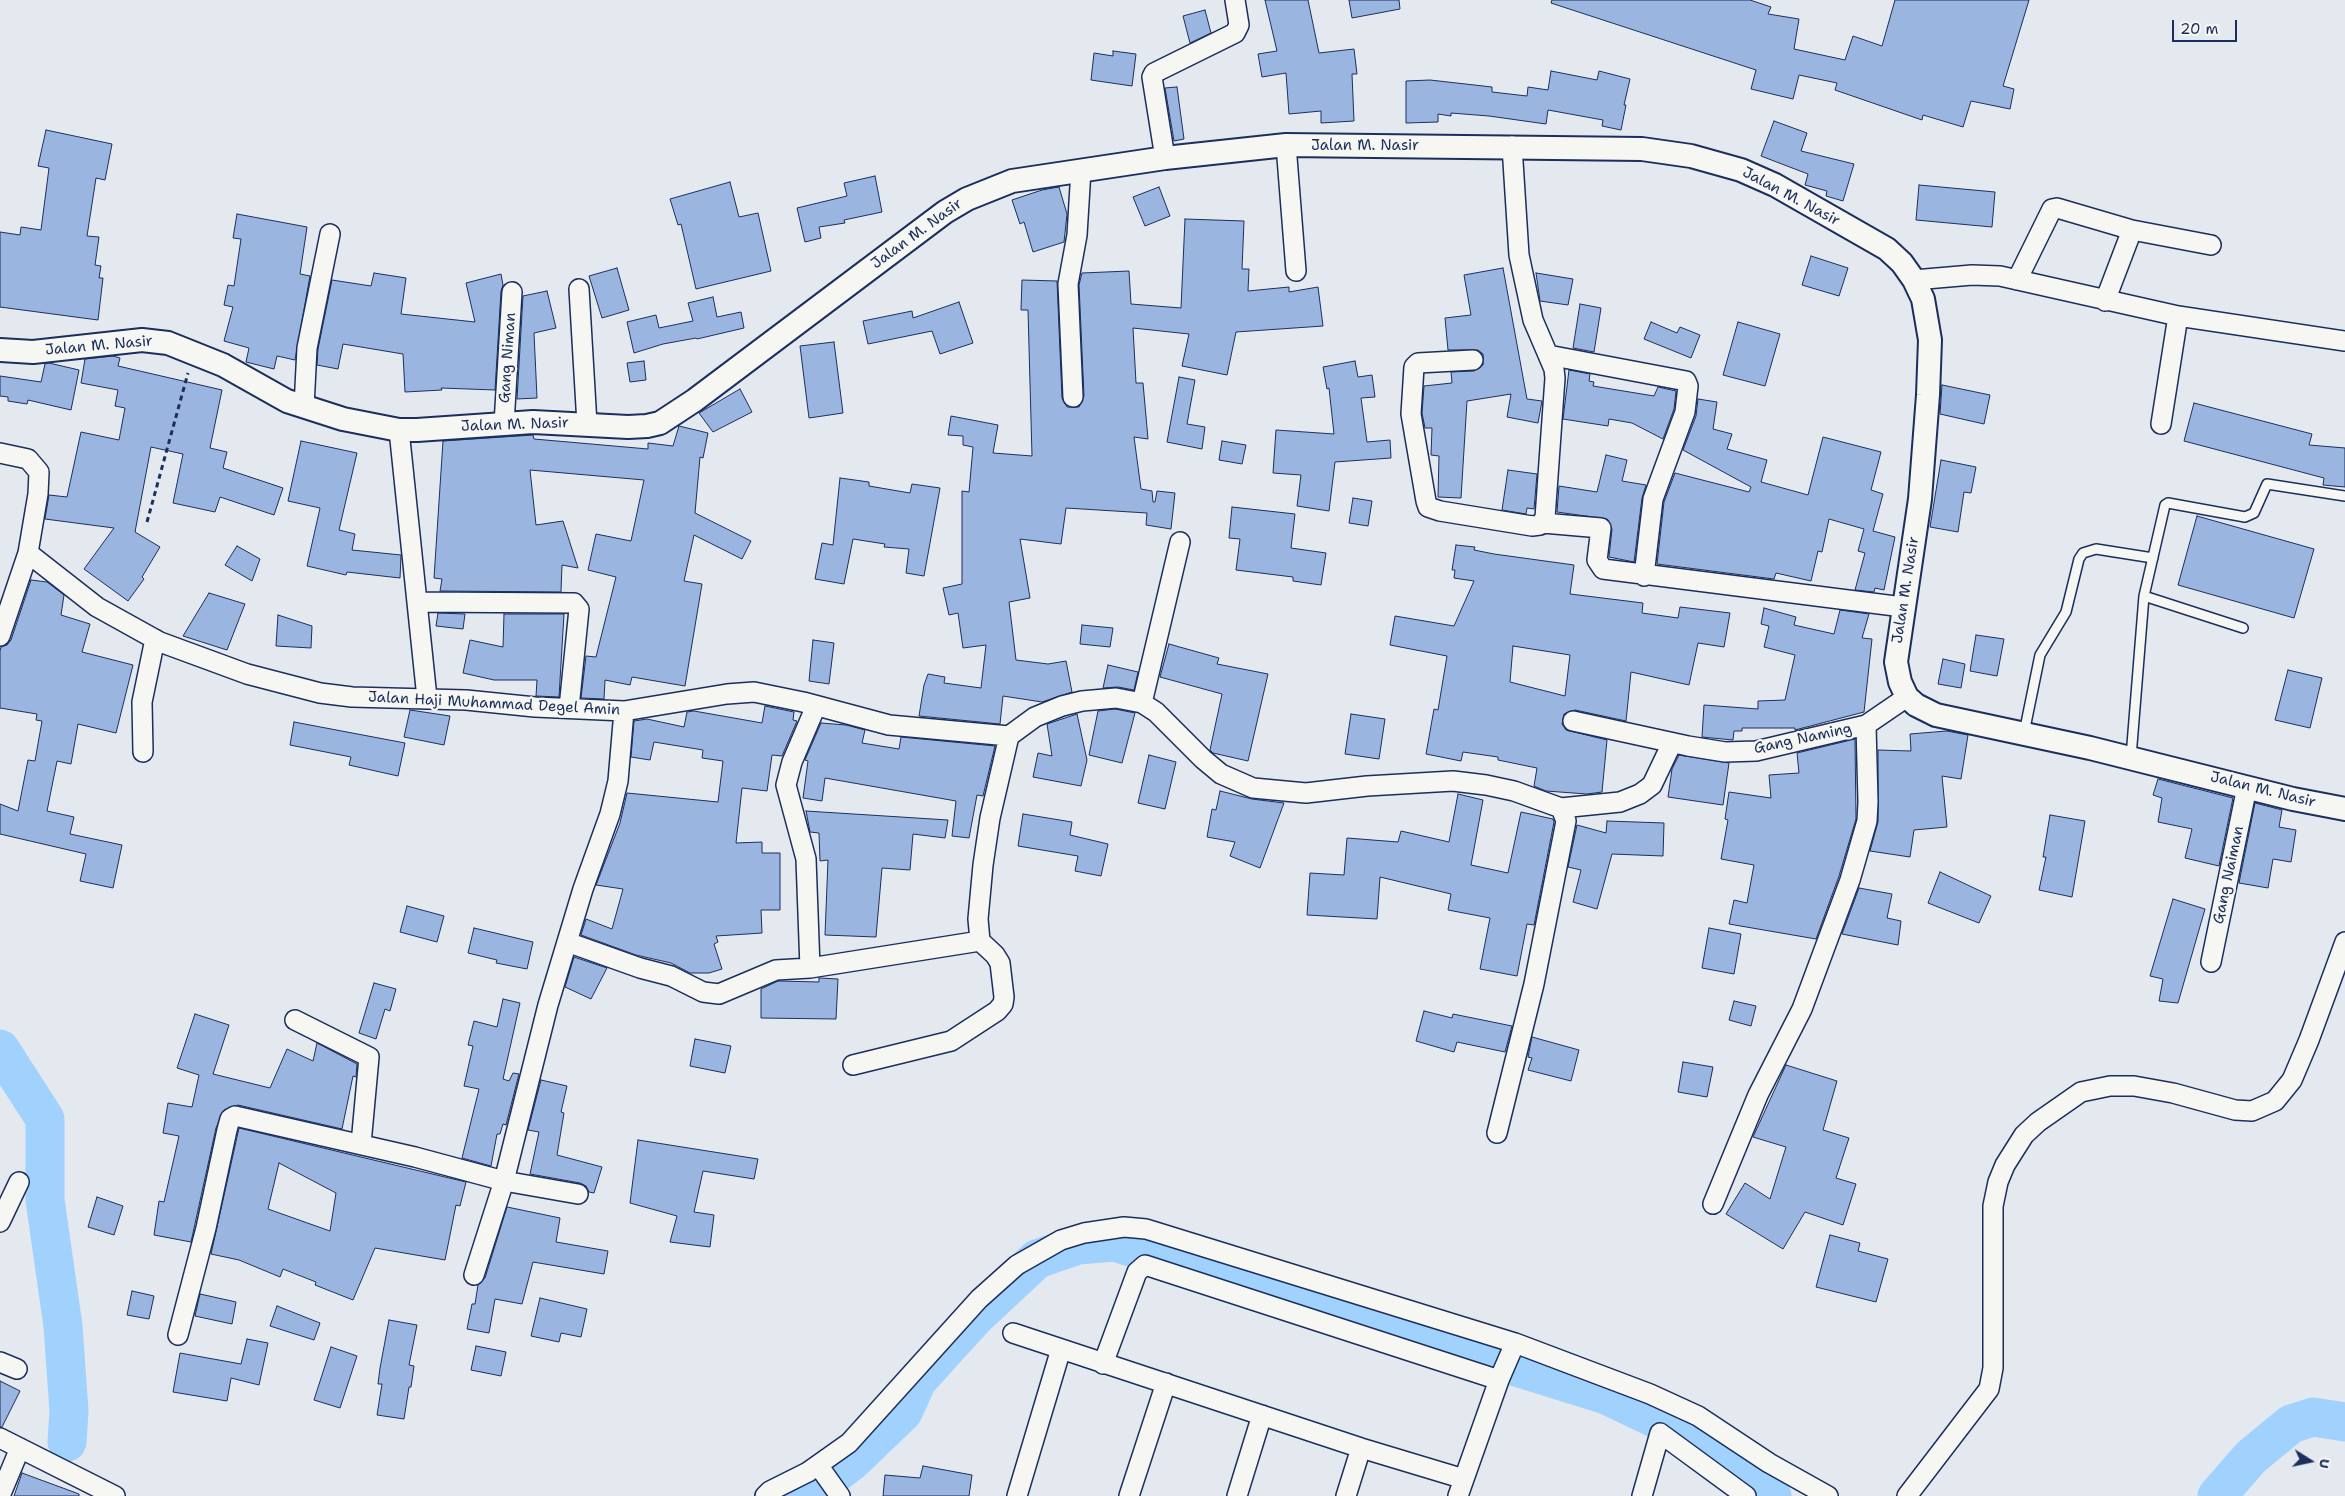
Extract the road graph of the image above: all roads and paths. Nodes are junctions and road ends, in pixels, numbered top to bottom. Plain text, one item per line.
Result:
1 (1235, 0) edge
2 (1286, 145) junction
3 (1512, 146) junction
4 (1165, 158) junction
5 (1081, 170) junction
6 (2132, 230) junction
7 (330, 234) dead end
8 (2211, 245) dead end
9 (1296, 271) dead end
10 (1914, 280) junction
11 (2017, 280) junction
12 (578, 289) dead end
13 (512, 292) dead end
14 (2105, 301) junction
15 (2178, 316) junction
16 (2345, 341) edge
17 (0, 350) edge
18 (193, 353) junction
19 (1548, 355) junction
20 (1473, 360) dead end
21 (1073, 397) dead end
22 (304, 407) junction
23 (504, 424) junction
24 (587, 424) junction
25 (2161, 424) dead end
26 (399, 430) junction
27 (0, 453) edge
28 (2345, 496) edge
29 (147, 522) dead end
30 (1543, 523) junction
31 (1180, 542) dead end
32 (28, 553) junction
33 (2153, 558) junction
34 (1644, 576) junction
35 (2144, 596) junction
36 (417, 602) junction
37 (1904, 607) junction
38 (2243, 628) dead end
39 (0, 636) edge
40 (155, 639) junction
41 (1907, 697) junction
42 (428, 698) junction
43 (1142, 704) junction
44 (816, 706) junction
45 (569, 708) junction
46 (624, 711) junction
47 (1573, 721) dead end
48 (1866, 725) junction
49 (2024, 733) junction
50 (1009, 736) junction
51 (1672, 743) junction
52 (143, 752) dead end
53 (2132, 757) junction
54 (2247, 787) junction
55 (1561, 808) junction
56 (2345, 809) edge
57 (980, 940) junction
58 (567, 942) junction
59 (2345, 942) edge
60 (2211, 962) dead end
61 (810, 968) junction
62 (295, 1020) dead end
63 (853, 1065) dead end
64 (1497, 1133) dead end
65 (361, 1144) junction
66 (504, 1181) junction
67 (19, 1182) dead end
68 (578, 1194) dead end
69 (1713, 1204) dead end
70 (0, 1222) edge
71 (474, 1275) dead end
72 (1013, 1333) dead end
73 (178, 1335) dead end
74 (1060, 1349) junction
75 (1507, 1361) junction
76 (1103, 1364) junction
77 (1166, 1383) junction
78 (1262, 1415) junction
79 (0, 1438) edge
80 (20, 1448) junction
81 (1361, 1448) junction
82 (818, 1465) junction
83 (1461, 1487) edge
84 (0, 1496) edge
85 (116, 1496) edge
86 (766, 1496) edge
87 (840, 1496) edge
88 (1017, 1496) edge
89 (1129, 1496) edge
90 (1237, 1496) edge
91 (1346, 1496) edge
92 (1642, 1496) edge
93 (1746, 1496) edge
94 (1828, 1496) edge
95 (1907, 1496) edge

1 - 4 street
2 - 3 street, Jalan M. Nasir
2 - 4 street, Jalan M. Nasir
2 - 9 street
3 - 10 street, Jalan M. Nasir
3 - 19 street
4 - 5 street, Jalan M. Nasir
5 - 21 street
5 - 24 street, Jalan M. Nasir
6 - 8 street
6 - 11 street
6 - 14 street
7 - 22 street
10 - 11 street
10 - 37 street, Jalan M. Nasir
11 - 14 street
12 - 24 street
13 - 23 street, Gang Niman
14 - 15 street
15 - 16 street
15 - 25 street
17 - 18 street, Jalan M. Nasir
18 - 22 street, Jalan M. Nasir
18 - 29 path
19 - 30 street
19 - 34 street
20 - 30 street
22 - 26 street, Jalan M. Nasir
23 - 24 street, Jalan M. Nasir
23 - 26 street, Jalan M. Nasir
26 - 36 street
27 - 32 street
28 - 33 lane
30 - 34 street
31 - 43 street
32 - 39 street
32 - 40 street, Jalan Haji Muhammad Degel Amin
33 - 35 lane
33 - 49 lane
34 - 37 street
35 - 38 lane
35 - 53 lane
36 - 42 street
36 - 45 street
37 - 41 street, Jalan M. Nasir
40 - 42 street, Jalan Haji Muhammad Degel Amin
40 - 52 street
41 - 48 street, Gang Naming
41 - 49 street, Jalan M. Nasir
42 - 45 street, Jalan Haji Muhammad Degel Amin
43 - 50 street
43 - 55 street
44 - 46 street, Jalan Haji Muhammad Degel Amin
44 - 50 street, Jalan Haji Muhammad Degel Amin
44 - 61 street
45 - 46 street, Jalan Haji Muhammad Degel Amin
46 - 58 street
47 - 51 street, Gang Naming
48 - 51 street, Gang Naming
48 - 69 street
49 - 53 street, Jalan M. Nasir
50 - 57 street
51 - 55 street
53 - 54 street, Jalan M. Nasir
54 - 56 street, Jalan M. Nasir
54 - 60 street, Gang Naiman
55 - 64 street
57 - 61 street
57 - 63 street
58 - 61 street
58 - 66 street
59 - 95 street
62 - 65 street
65 - 66 street
65 - 73 street
66 - 68 street
66 - 71 street
67 - 70 street
72 - 74 street
74 - 76 street
74 - 88 street
75 - 76 street
75 - 82 street
75 - 83 street
75 - 94 street
76 - 77 street
77 - 78 street
77 - 89 street
78 - 81 street
78 - 90 street
79 - 80 street
80 - 84 street
80 - 85 street
81 - 83 street
81 - 91 street
82 - 86 street
82 - 87 street
92 - 93 street

